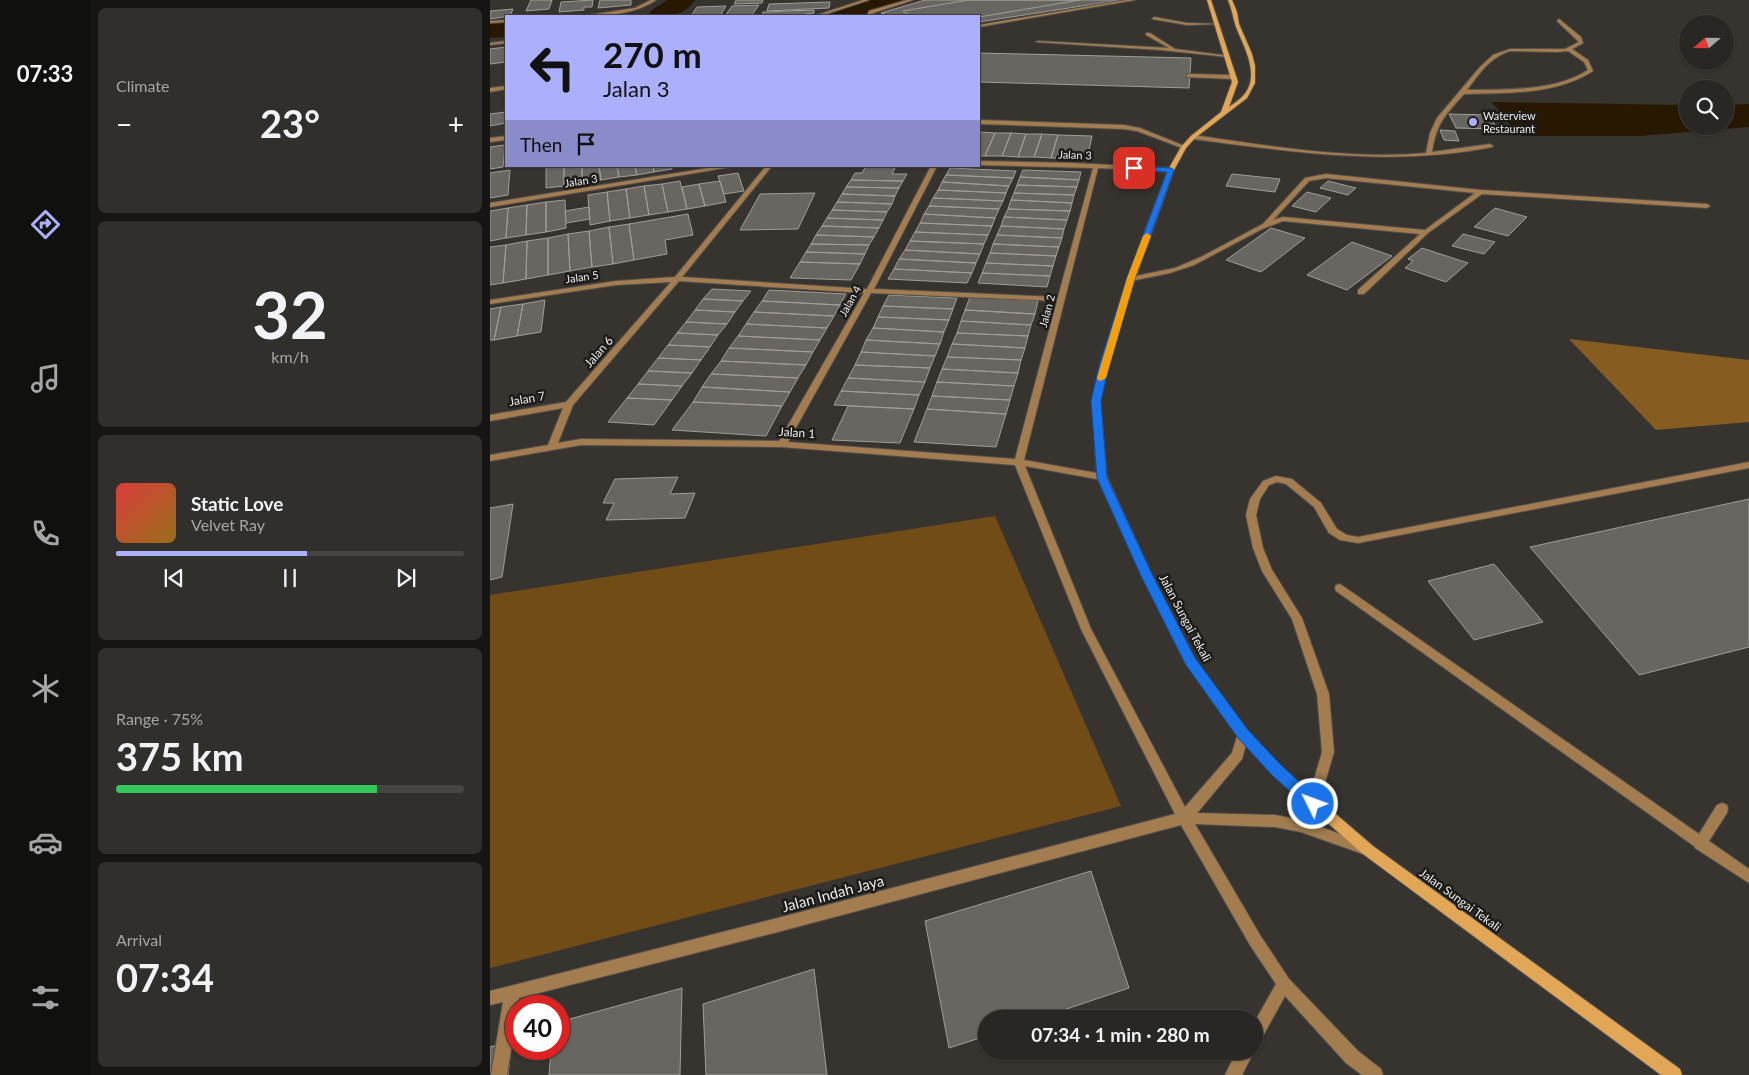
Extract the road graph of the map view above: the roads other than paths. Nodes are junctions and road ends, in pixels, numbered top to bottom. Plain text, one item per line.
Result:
1 (654, 0) edge
2 (867, 0) edge
3 (911, 0) edge
4 (1133, 0) edge
5 (1209, 0) edge
6 (1230, 0) edge
7 (593, 15) edge
8 (819, 15) edge
9 (870, 15) edge
10 (1154, 18) dead end
11 (1559, 20) dead end
12 (505, 21) edge
13 (490, 22) edge
14 (1217, 24) junction
15 (980, 26) edge
16 (1148, 34) dead end
17 (505, 42) edge
18 (1038, 42) dead end
19 (490, 44) edge
20 (1568, 49) junction
21 (1176, 51) junction
22 (1228, 56) junction
23 (1188, 76) dead end
24 (1233, 77) junction
25 (505, 88) edge
26 (490, 90) edge
27 (1463, 92) junction
28 (1223, 114) junction
29 (980, 122) edge
30 (1193, 137) junction
31 (505, 138) edge
32 (490, 140) edge
33 (1490, 146) dead end
34 (1184, 147) junction
35 (1429, 155) junction
36 (980, 163) edge
37 (1096, 166) junction
38 (728, 167) edge
39 (768, 167) edge
40 (933, 167) edge
41 (1171, 170) junction
42 (1481, 192) junction
43 (490, 205) edge
44 (1707, 206) dead end
45 (1266, 224) junction
46 (1426, 232) junction
47 (1131, 278) junction
48 (677, 279) junction
49 (868, 291) junction
50 (1361, 292) dead end
51 (1062, 299) junction
52 (490, 302) edge
53 (569, 404) junction
54 (490, 418) edge
55 (782, 444) junction
56 (552, 447) junction
57 (490, 458) edge
58 (1019, 462) junction
59 (1749, 465) edge
60 (1102, 478) junction
61 (1340, 588) dead end
62 (1243, 734) junction
63 (1313, 804) junction
64 (1722, 808) dead end
65 (1184, 818) junction
66 (1700, 844) junction
67 (1368, 850) junction
68 (1749, 877) edge
69 (1284, 984) junction
70 (512, 992) junction
71 (490, 998) edge
72 (1263, 1022) edge
73 (1241, 1060) edge
74 (500, 1075) edge
75 (1233, 1075) edge
76 (1375, 1075) edge
77 (1674, 1075) edge

1 - 7 street
2 - 8 street
3 - 9 street
4 - 15 street
5 - 14 street
6 - 28 street, Jalan Sungai Tekali
10 - 14 street
11 - 20 street
12 - 13 street
14 - 22 street
16 - 21 street
17 - 19 street
18 - 21 street
20 - 27 street
20 - 27 street
21 - 22 street
22 - 24 street
23 - 24 street
24 - 28 street
25 - 26 street
27 - 35 street
28 - 30 street, Jalan Sungai Tekali
29 - 34 street
30 - 34 street, Jalan Sungai Tekali
30 - 35 street
31 - 32 street
33 - 35 street
34 - 41 street, Jalan Sungai Tekali
36 - 37 street, Jalan 3
37 - 41 street, Jalan 3
37 - 51 street, Jalan 2
38 - 43 street, Jalan 3
39 - 48 street, Jalan 6
40 - 49 street, Jalan 4
41 - 47 street, Jalan Sungai Tekali
42 - 44 street
42 - 45 street
42 - 46 street
45 - 46 street
45 - 47 street
46 - 50 street
47 - 60 street, Jalan Sungai Tekali
48 - 49 street
48 - 52 street, Jalan 5
48 - 53 street, Jalan 6
49 - 51 street
49 - 55 street, Jalan 4
51 - 58 street, Jalan 2
53 - 54 street, Jalan 7
53 - 56 street, Jalan 6
55 - 56 street, Jalan 1
55 - 58 street, Jalan 1
56 - 57 street, Jalan 1
58 - 60 street, Jalan 1
58 - 65 street
59 - 63 street
60 - 62 street, Jalan Sungai Tekali
61 - 66 street
62 - 63 street, Jalan Sungai Tekali
62 - 65 street
63 - 67 street, Jalan Sungai Tekali
64 - 66 street
65 - 67 street, Jalan Indah Jaya
65 - 69 street
65 - 70 street, Jalan Indah Jaya
66 - 68 street
67 - 77 street, Jalan Sungai Tekali
69 - 72 street
69 - 76 street
70 - 71 street, Jalan Indah Jaya
70 - 74 street
73 - 75 street

